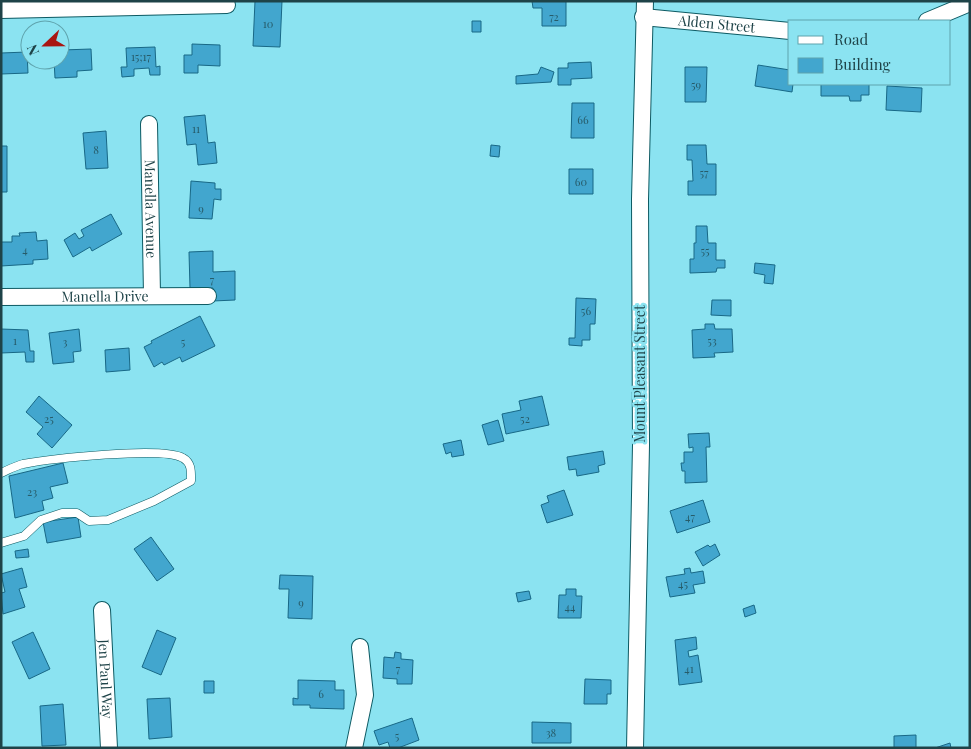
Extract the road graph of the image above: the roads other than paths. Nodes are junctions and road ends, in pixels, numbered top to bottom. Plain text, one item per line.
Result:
1 (970, 3) edge
2 (227, 5) dead end
3 (644, 9) edge
4 (1, 10) edge
5 (929, 20) edge
6 (788, 30) edge
7 (148, 124) dead end
8 (152, 295) junction
9 (208, 296) dead end
10 (1, 297) edge
11 (1, 473) edge
12 (1, 543) edge
13 (102, 610) dead end
14 (360, 647) dead end
15 (108, 748) edge
16 (354, 748) edge
17 (635, 748) edge

1 - 5 street
2 - 4 street
3 - 6 street, Alden Street
3 - 17 street, Mount Pleasant Street
7 - 8 street, Manella Avenue
8 - 9 street, Manella Drive
8 - 10 street, Manella Drive
11 - 12 lane
13 - 15 street, Jen Paul Way
14 - 16 street

